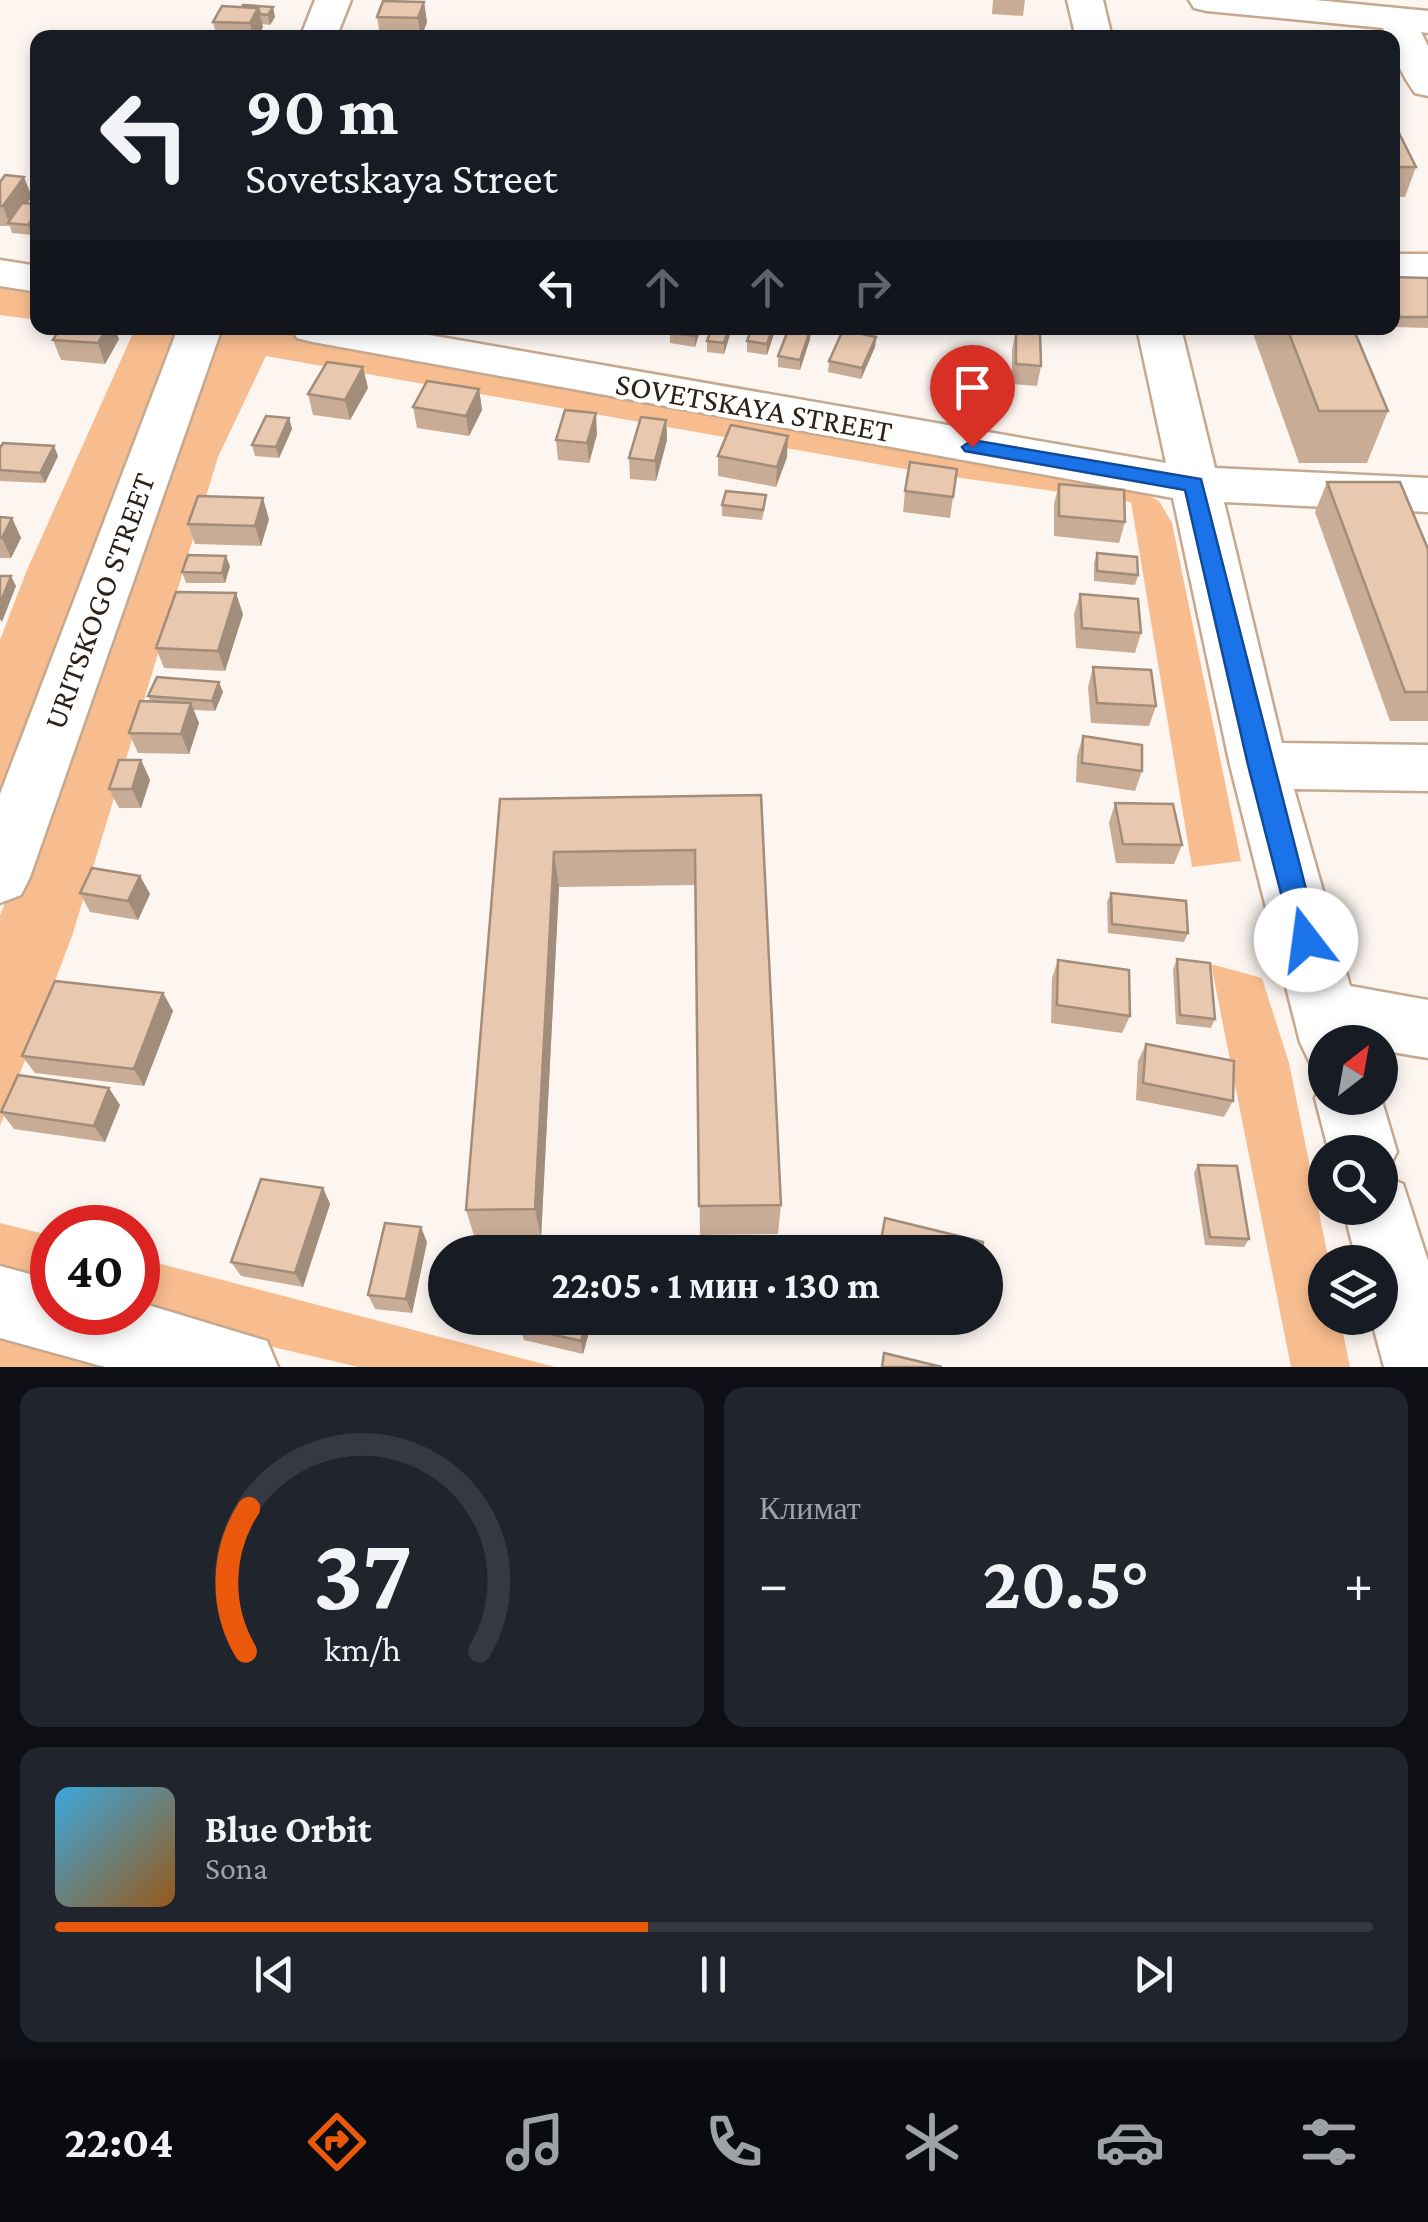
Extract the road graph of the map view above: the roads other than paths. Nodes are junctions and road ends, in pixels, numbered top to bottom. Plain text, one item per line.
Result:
1 (333, 0) edge
2 (1086, 0) edge
3 (1207, 0) edge
4 (1412, 19) edge
5 (321, 30) edge
6 (1092, 30) edge
7 (1428, 85) edge
8 (1400, 266) edge
9 (1428, 267) edge
10 (0, 272) edge
11 (30, 277) edge
12 (197, 335) edge
13 (353, 335) edge
14 (1161, 335) edge
15 (1194, 484) junction
16 (1428, 495) edge
17 (1260, 765) junction
18 (1428, 768) edge
19 (0, 876) edge
20 (1328, 1025) edge
21 (1398, 1028) edge
22 (1428, 1028) edge
23 (1383, 1225) edge
24 (0, 1302) edge
25 (241, 1367) edge
26 (1421, 1367) edge

1 - 5 street
2 - 6 street
3 - 4 street
4 - 7 street
8 - 9 street
10 - 11 street
12 - 19 street, URITSKOGO STREET
13 - 15 street, SOVETSKAYA STREET
14 - 15 street
15 - 16 street, SOVETSKAYA STREET
15 - 17 street
17 - 18 street
17 - 20 street
21 - 22 street
23 - 26 street
24 - 25 street

